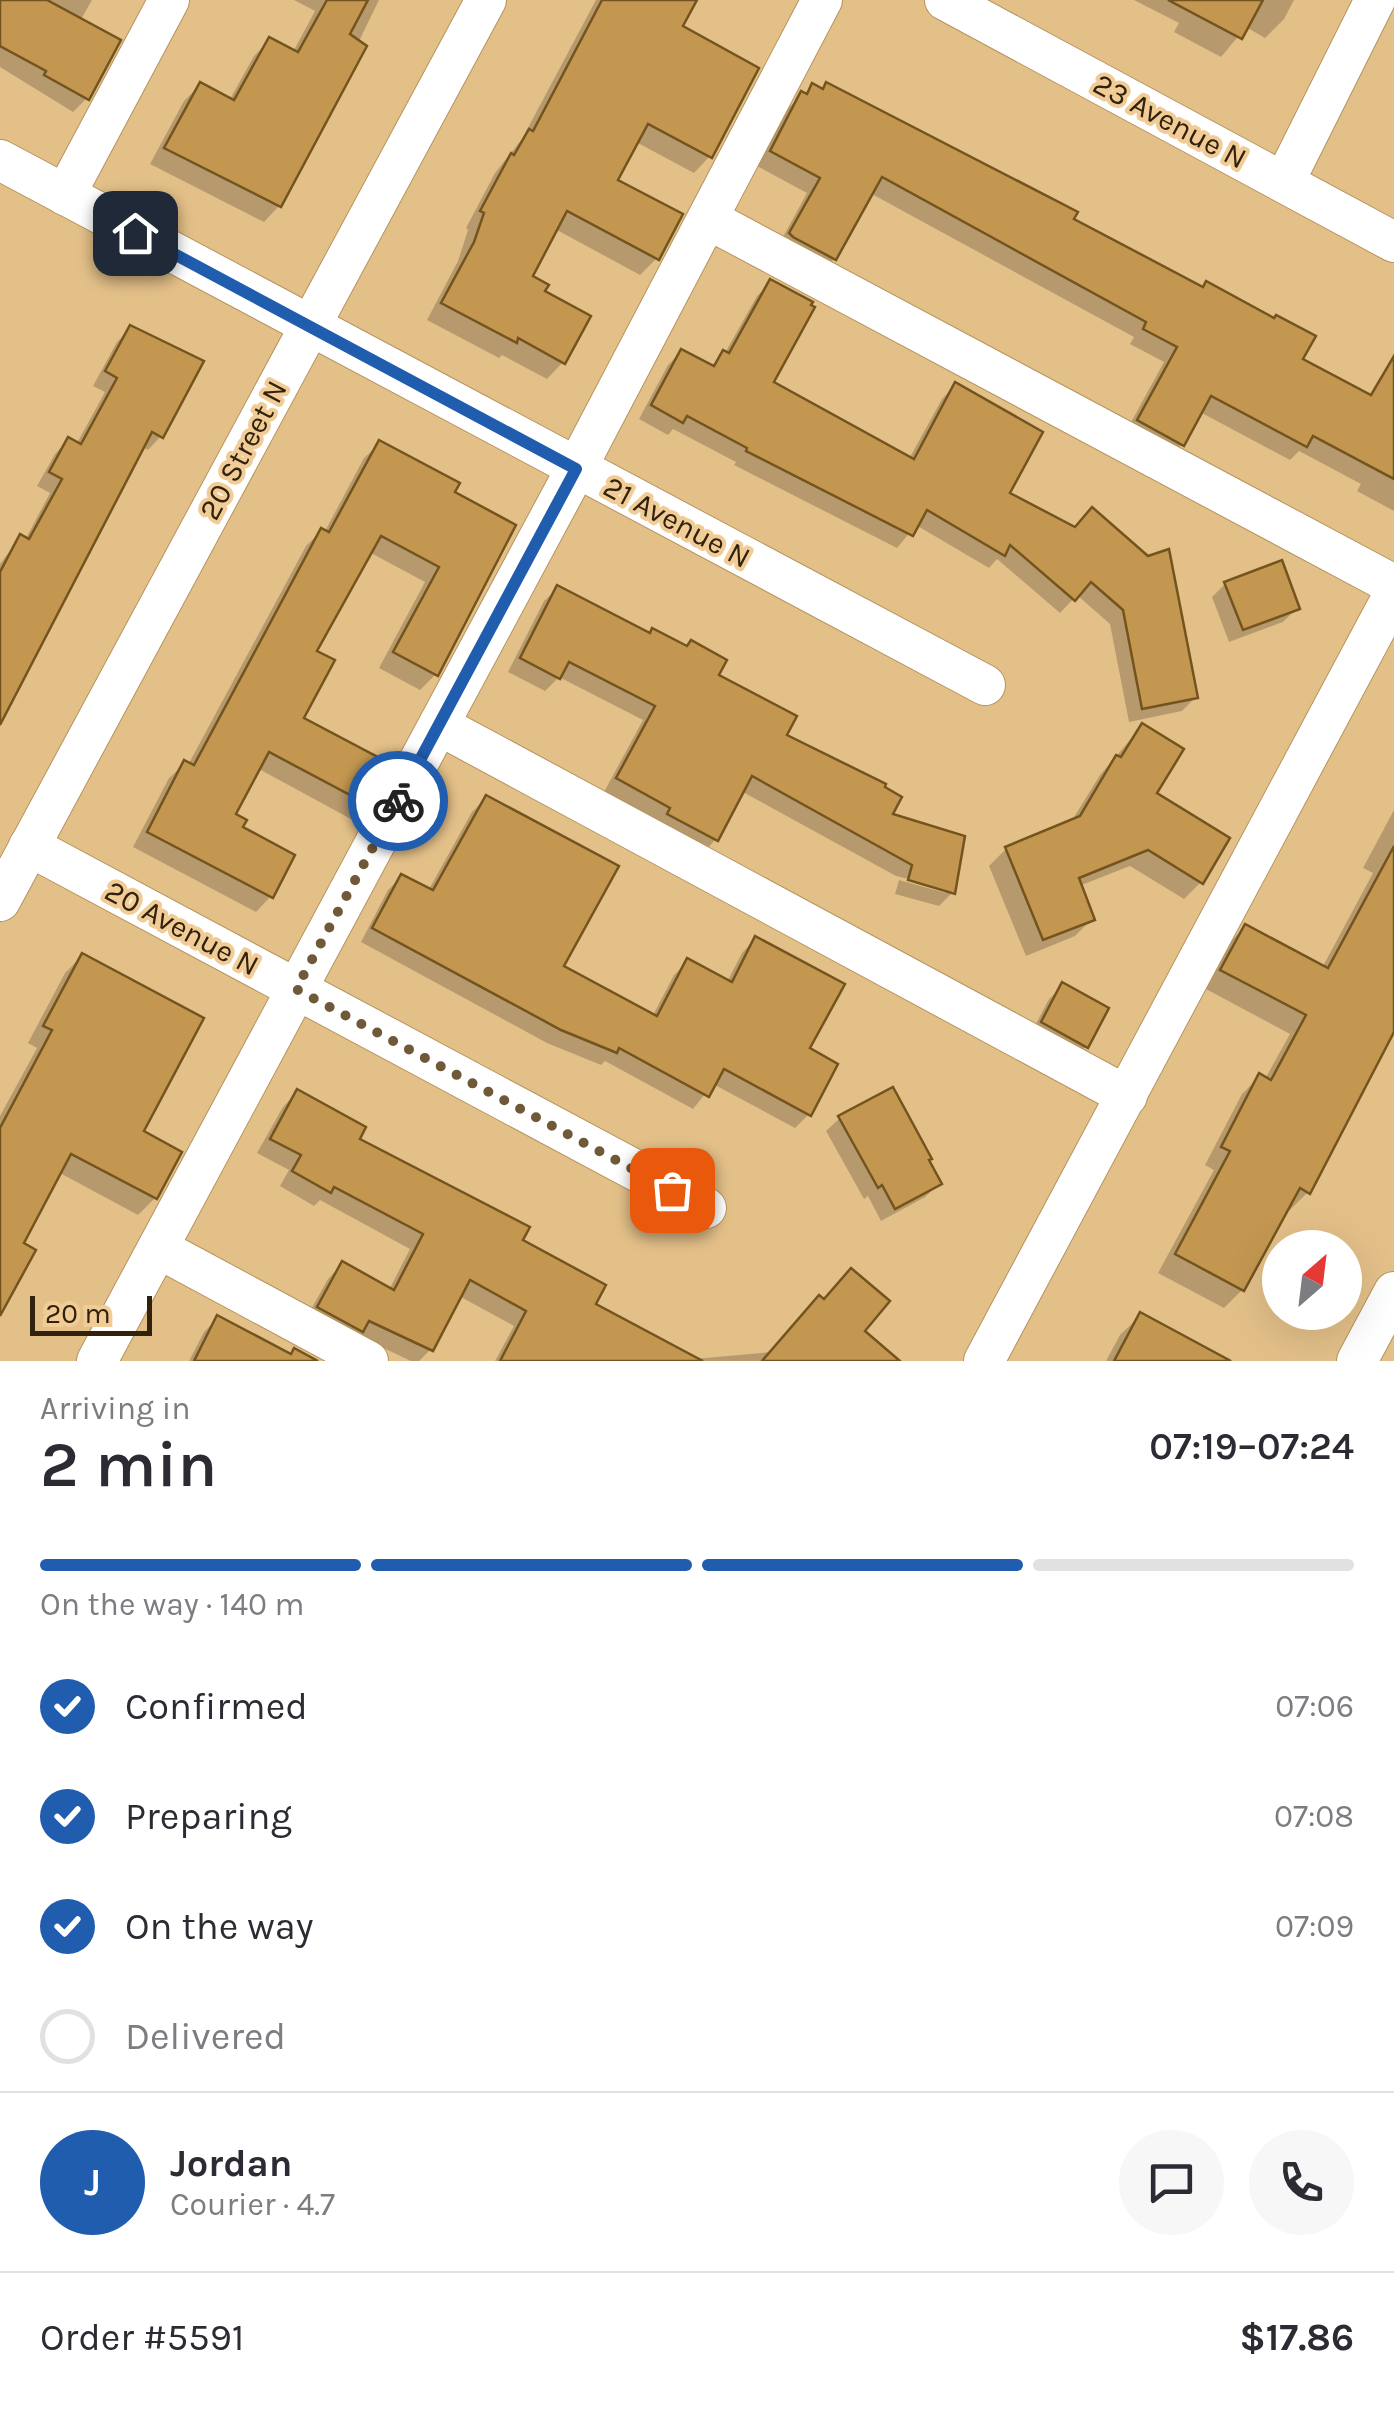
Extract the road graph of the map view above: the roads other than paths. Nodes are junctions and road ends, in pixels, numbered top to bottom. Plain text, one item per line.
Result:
1 (169, 0) edge
2 (486, 0) edge
3 (822, 0) edge
4 (945, 0) edge
5 (1376, 0) edge
6 (0, 160) edge
7 (1284, 182) junction
8 (65, 196) junction
9 (708, 219) junction
10 (1394, 242) edge
11 (309, 328) junction
12 (576, 469) junction
13 (1394, 585) edge
14 (1394, 594) edge
15 (985, 685) dead end
16 (439, 724) junction
17 (29, 846) junction
18 (0, 901) edge
19 (296, 989) junction
20 (1127, 1096) junction
21 (706, 1208) dead end
22 (158, 1248) junction
23 (1394, 1292) edge
24 (97, 1361) edge
25 (368, 1361) edge
26 (984, 1361) edge
27 (1357, 1361) edge

1 - 8 street
2 - 11 street, 20 Street N
3 - 9 street
4 - 7 street, 23 Avenue N
5 - 7 street
6 - 8 street, 21 Avenue N
7 - 10 street, 23 Avenue N
8 - 11 street, 21 Avenue N
9 - 12 street
9 - 13 street
11 - 12 street, 21 Avenue N
11 - 17 street, 20 Street N
12 - 15 street, 21 Avenue N
12 - 16 street
14 - 20 street
16 - 19 street
16 - 20 street
17 - 18 street, 20 Street N
17 - 19 street, 20 Avenue N
19 - 21 street, 20 Avenue N
19 - 22 street
20 - 26 street
22 - 24 street
22 - 25 street
23 - 27 street

